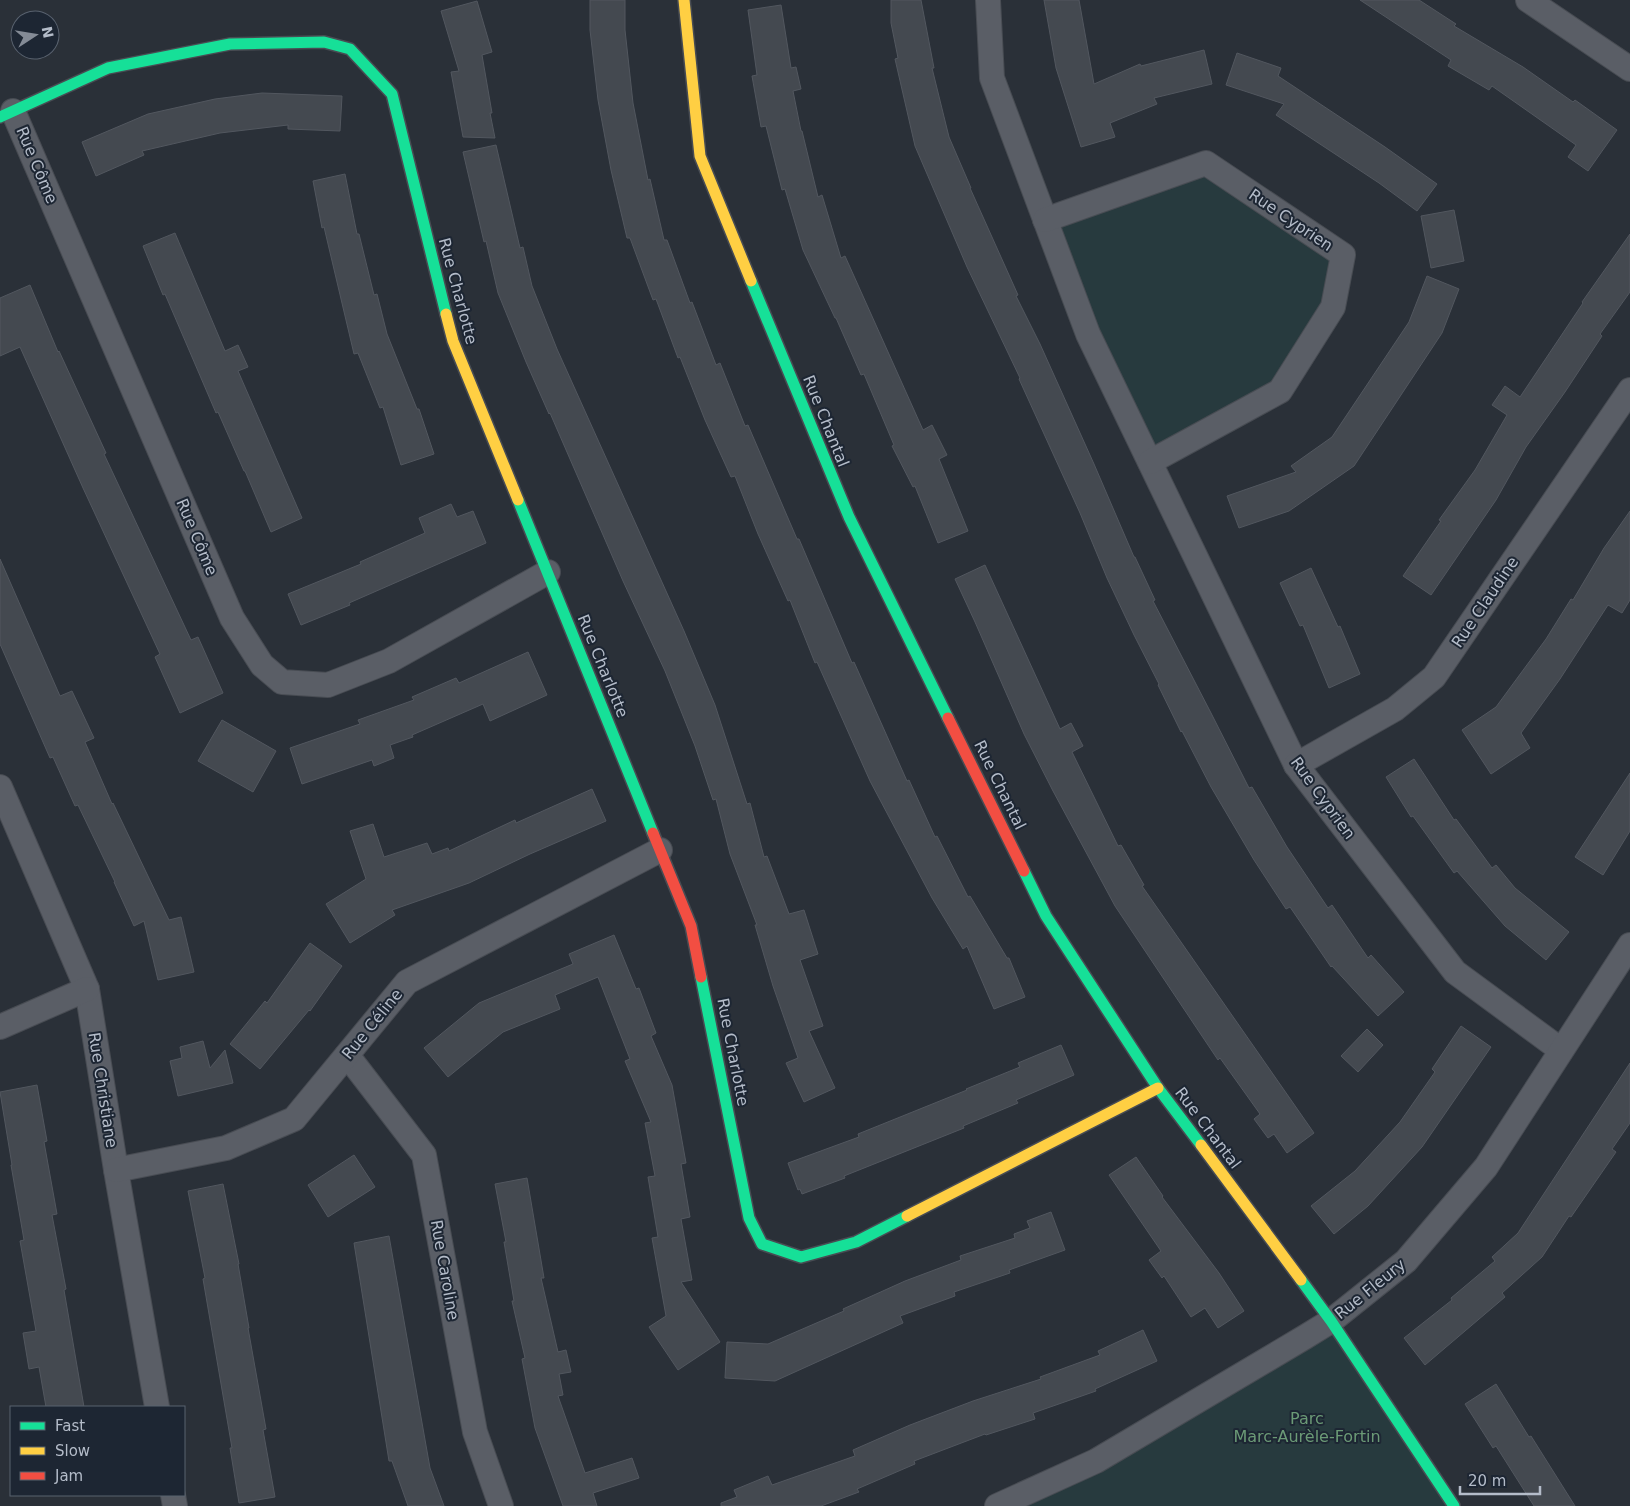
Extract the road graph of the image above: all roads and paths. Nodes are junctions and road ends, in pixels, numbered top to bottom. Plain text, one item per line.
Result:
1 (684, 0) edge
2 (988, 0) edge
3 (1528, 0) edge
4 (1630, 69) edge
5 (7, 114) edge
6 (1045, 220) junction
7 (1630, 390) edge
8 (1150, 462) junction
9 (548, 572) junction
10 (1296, 765) junction
11 (0, 787) edge
12 (660, 850) junction
13 (1630, 945) edge
14 (86, 989) junction
15 (0, 1028) edge
16 (1561, 1050) junction
17 (347, 1055) junction
18 (1158, 1088) junction
19 (116, 1170) junction
20 (1331, 1321) junction
21 (157, 1406) edge
22 (501, 1506) edge
23 (998, 1506) edge
24 (1454, 1506) edge

1 - 18 street, Rue Chantal
2 - 6 street, Rue Cyprien
3 - 4 street
5 - 9 street, Rue Charlotte
5 - 9 street, Rue Côme
6 - 8 street, Rue Cyprien
6 - 8 street, Rue Cyprien
7 - 10 street, Rue Claudine
8 - 10 street, Rue Cyprien
9 - 12 street, Rue Charlotte
10 - 16 street, Rue Cyprien
11 - 14 street, Rue Christiane
12 - 17 street, Rue Céline
12 - 18 street, Rue Charlotte
13 - 16 street, Rue Fleury
14 - 15 street
14 - 19 street, Rue Christiane
16 - 20 street, Rue Fleury
17 - 19 street, Rue Céline
17 - 22 street, Rue Caroline
18 - 20 street, Rue Chantal
19 - 21 street, Rue Christiane
20 - 23 street, Rue Fleury
20 - 24 street, Rue Chantal

